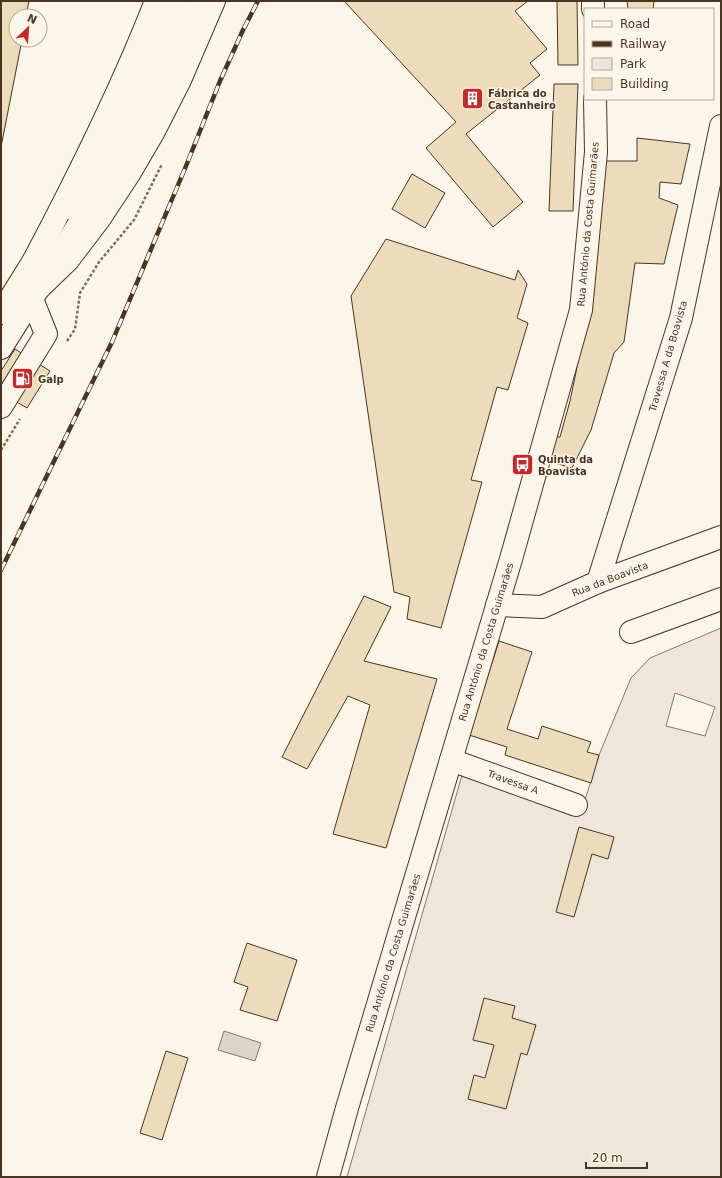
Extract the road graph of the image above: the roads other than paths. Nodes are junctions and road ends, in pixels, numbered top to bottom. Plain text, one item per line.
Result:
1 (156, 1) edge
2 (174, 1) edge
3 (197, 1) edge
4 (214, 1) edge
5 (595, 100) edge
6 (721, 126) edge
7 (33, 262) junction
8 (22, 292) edge
9 (1, 312) edge
10 (1, 348) edge
11 (1, 407) edge
12 (721, 537) edge
13 (598, 582) junction
14 (721, 598) edge
15 (497, 605) junction
16 (631, 632) dead end
17 (451, 760) junction
18 (576, 805) dead end
19 (328, 1177) edge

1 - 7 main road
2 - 7 main road
3 - 8 main road
4 - 8 main road
5 - 15 main road, Rua António da Costa Guimarães
6 - 13 main road, Travessa A da Boavista
7 - 8 main road
8 - 9 main road
8 - 10 main road
8 - 11 main road
12 - 13 main road, Rua da Boavista
13 - 15 main road, Rua da Boavista
14 - 16 main road
15 - 17 main road, Rua António da Costa Guimarães
17 - 18 main road, Travessa A
17 - 19 main road, Rua António da Costa Guimarães

